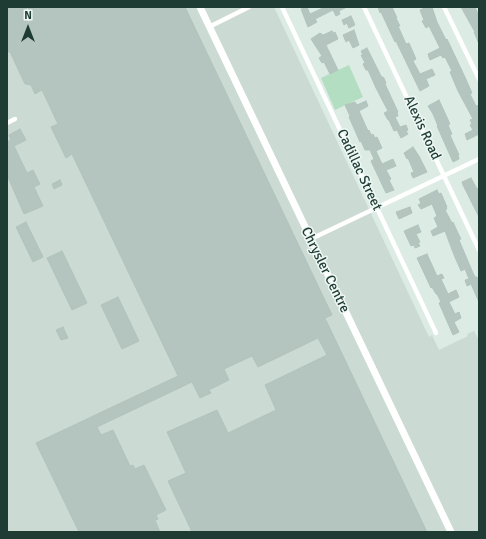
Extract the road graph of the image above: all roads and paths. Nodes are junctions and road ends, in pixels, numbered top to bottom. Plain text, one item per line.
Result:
1 (200, 7) edge
2 (249, 7) edge
3 (282, 7) edge
4 (364, 7) edge
5 (444, 7) edge
6 (209, 27) junction
7 (479, 79) edge
8 (15, 119) dead end
9 (7, 123) edge
10 (479, 159) edge
11 (444, 176) junction
12 (376, 208) junction
13 (311, 239) junction
14 (479, 250) edge
15 (436, 333) dead end
16 (451, 532) edge

1 - 6 street, Chrysler Centre
2 - 6 street
3 - 12 street, Cadillac Street
4 - 11 street, Alexis Road
5 - 7 street
6 - 13 street, Chrysler Centre
8 - 9 street
10 - 11 street
11 - 12 street
11 - 14 street, Alexis Road
12 - 13 street
12 - 15 street, Cadillac Street
13 - 16 street, Chrysler Centre

